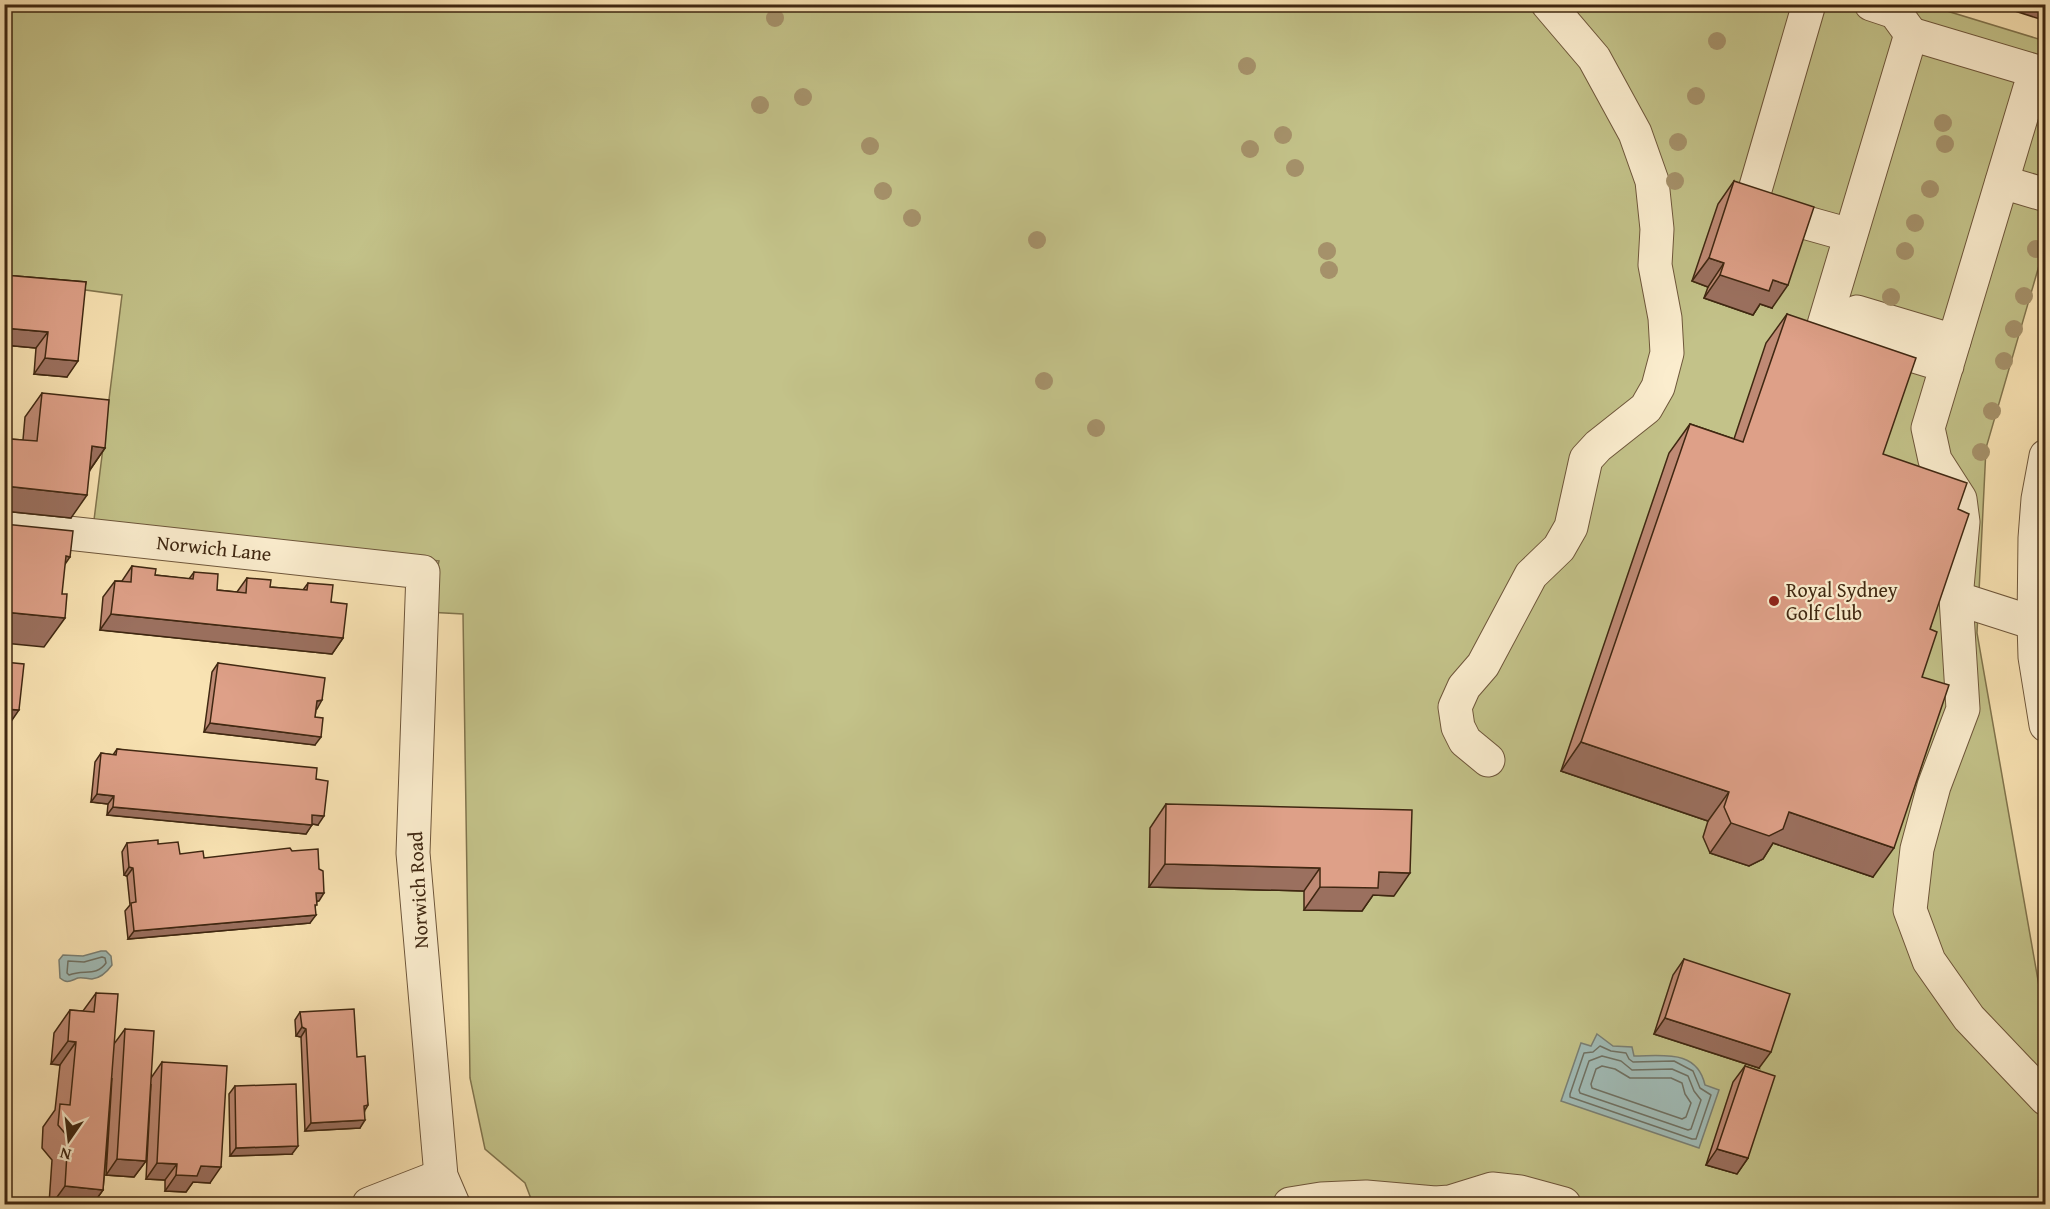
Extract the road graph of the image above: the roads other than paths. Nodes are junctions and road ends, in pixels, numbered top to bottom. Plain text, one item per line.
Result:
1 (1548, 4) edge
2 (1809, 4) edge
3 (1871, 4) edge
4 (1911, 34) junction
5 (1931, 62) dead end
6 (2029, 91) junction
7 (2002, 182) junction
8 (2046, 195) edge
9 (1850, 235) junction
10 (1857, 312) dead end
11 (1950, 353) junction
12 (2046, 456) edge
13 (4, 526) edge
14 (423, 572) joint
15 (1956, 598) junction
16 (2034, 623) junction
17 (2046, 725) edge
18 (1488, 760) dead end
19 (2046, 1099) edge
20 (447, 1190) edge
21 (369, 1204) edge
22 (1290, 1204) edge
23 (1564, 1204) edge

1 - 18 street
2 - 9 street
3 - 4 street
4 - 6 street
4 - 9 street
5 - 6 street
6 - 7 street
7 - 8 street
7 - 11 street
9 - 11 street
10 - 11 street
11 - 15 street
12 - 16 street
13 - 14 street, Norwich Lane
14 - 20 street, Norwich Road
15 - 16 street
15 - 19 street
16 - 17 street
20 - 21 street
22 - 23 street

